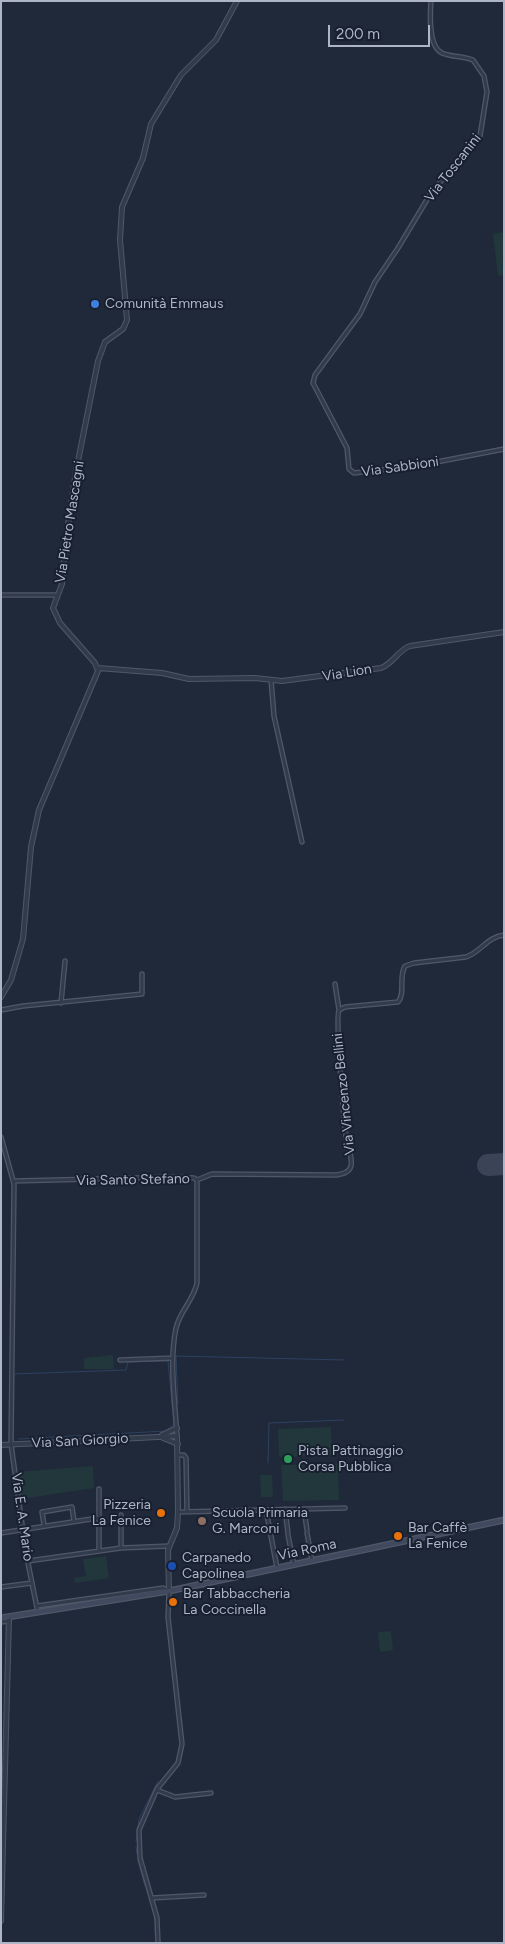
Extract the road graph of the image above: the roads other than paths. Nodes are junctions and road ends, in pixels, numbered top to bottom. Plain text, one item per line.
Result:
1 (237, 1) edge
2 (431, 1) edge
3 (386, 267) joint
4 (504, 448) edge
5 (57, 594) junction
6 (1, 595) edge
7 (504, 632) edge
8 (98, 668) junction
9 (271, 680) junction
10 (302, 842) dead end
11 (504, 935) edge
12 (65, 961) dead end
13 (142, 974) dead end
14 (335, 984) dead end
15 (1, 997) edge
16 (61, 1002) junction
17 (1, 1010) edge
18 (339, 1010) junction
19 (1, 1137) edge
20 (197, 1180) junction
21 (14, 1181) junction
22 (173, 1358) junction
23 (120, 1360) dead end
24 (176, 1428) junction
25 (177, 1436) junction
26 (158, 1437) junction
27 (11, 1444) junction
28 (178, 1444) junction
29 (1, 1445) edge
30 (178, 1455) junction
31 (179, 1482) junction
32 (187, 1482) junction
33 (99, 1489) dead end
34 (345, 1508) dead end
35 (285, 1509) junction
36 (304, 1509) junction
37 (266, 1510) junction
38 (187, 1511) junction
39 (178, 1512) junction
40 (121, 1515) dead end
41 (98, 1518) junction
42 (504, 1520) edge
43 (74, 1521) junction
44 (44, 1525) junction
45 (22, 1529) junction
46 (1, 1533) edge
47 (169, 1546) junction
48 (121, 1548) junction
49 (99, 1551) junction
50 (312, 1560) junction
51 (28, 1561) junction
52 (294, 1564) junction
53 (277, 1568) junction
54 (32, 1583) junction
55 (1, 1587) edge
56 (169, 1592) junction
57 (37, 1606) junction
58 (38, 1612) junction
59 (1, 1618) edge
60 (9, 1619) junction
61 (1, 1622) edge
62 (4, 1717) edge
63 (157, 1790) junction
64 (211, 1793) dead end
65 (204, 1895) dead end
66 (152, 1898) junction
67 (1, 1920) edge
68 (158, 1943) edge

1 - 5 street, Via Pietro Mascagni
2 - 3 street, Via Toscanini
3 - 4 street, Via Sabbioni
5 - 6 street
5 - 8 street, Via Pietro Mascagni
7 - 9 street, Via Lion
8 - 9 street, Via Lion
8 - 15 street
9 - 10 street
11 - 18 street
12 - 16 street
13 - 16 street
14 - 18 street, Via Vincenzo Bellini
16 - 17 street
18 - 20 street, Via Vincenzo Bellini
19 - 21 street
20 - 21 street, Via Santo Stefano
20 - 22 street, Via Santo Stefano
21 - 27 street, Via E. A. Mario
22 - 23 street
22 - 24 street, Via Santo Stefano
24 - 25 street, Via Santo Stefano
24 - 26 street, Via San Giorgio
25 - 26 street, Via San Giorgio
25 - 28 street, Via Santo Stefano
26 - 27 street, Via San Giorgio
26 - 28 street, Via San Giorgio
27 - 29 street, Via San Giorgio
27 - 45 street, Via E. A. Mario
28 - 30 street, Via Santo Stefano
30 - 31 street, Via Santo Stefano
30 - 32 street, Via Santo Stefano
31 - 32 street
31 - 39 street, Via Santo Stefano
32 - 38 street
33 - 41 street
34 - 36 street
35 - 36 street
35 - 37 street
35 - 52 street
36 - 50 street
37 - 38 street
37 - 53 street
38 - 39 street
39 - 47 street, Via Santo Stefano
40 - 48 street
41 - 43 street
41 - 49 street
42 - 50 main road, Via Roma
43 - 44 street
43 - 44 street
44 - 45 street
45 - 46 street
45 - 51 street, Via E. A. Mario
47 - 48 street
47 - 56 street, Via Santo Stefano
48 - 49 street
49 - 51 street
50 - 52 main road, Via Roma
51 - 54 street, Via E. A. Mario
52 - 53 main road, Via Roma
53 - 56 main road, Via Roma
54 - 55 street
54 - 57 street, Via E. A. Mario
56 - 57 street, Via Roma
56 - 58 main road, Via Roma
56 - 63 street
57 - 58 street, Via E. A. Mario
58 - 60 main road, Via Roma
59 - 60 main road, Via Roma
60 - 61 street, Via Roma
60 - 62 street
62 - 67 street
63 - 64 street
63 - 66 street
65 - 66 street
66 - 68 street

